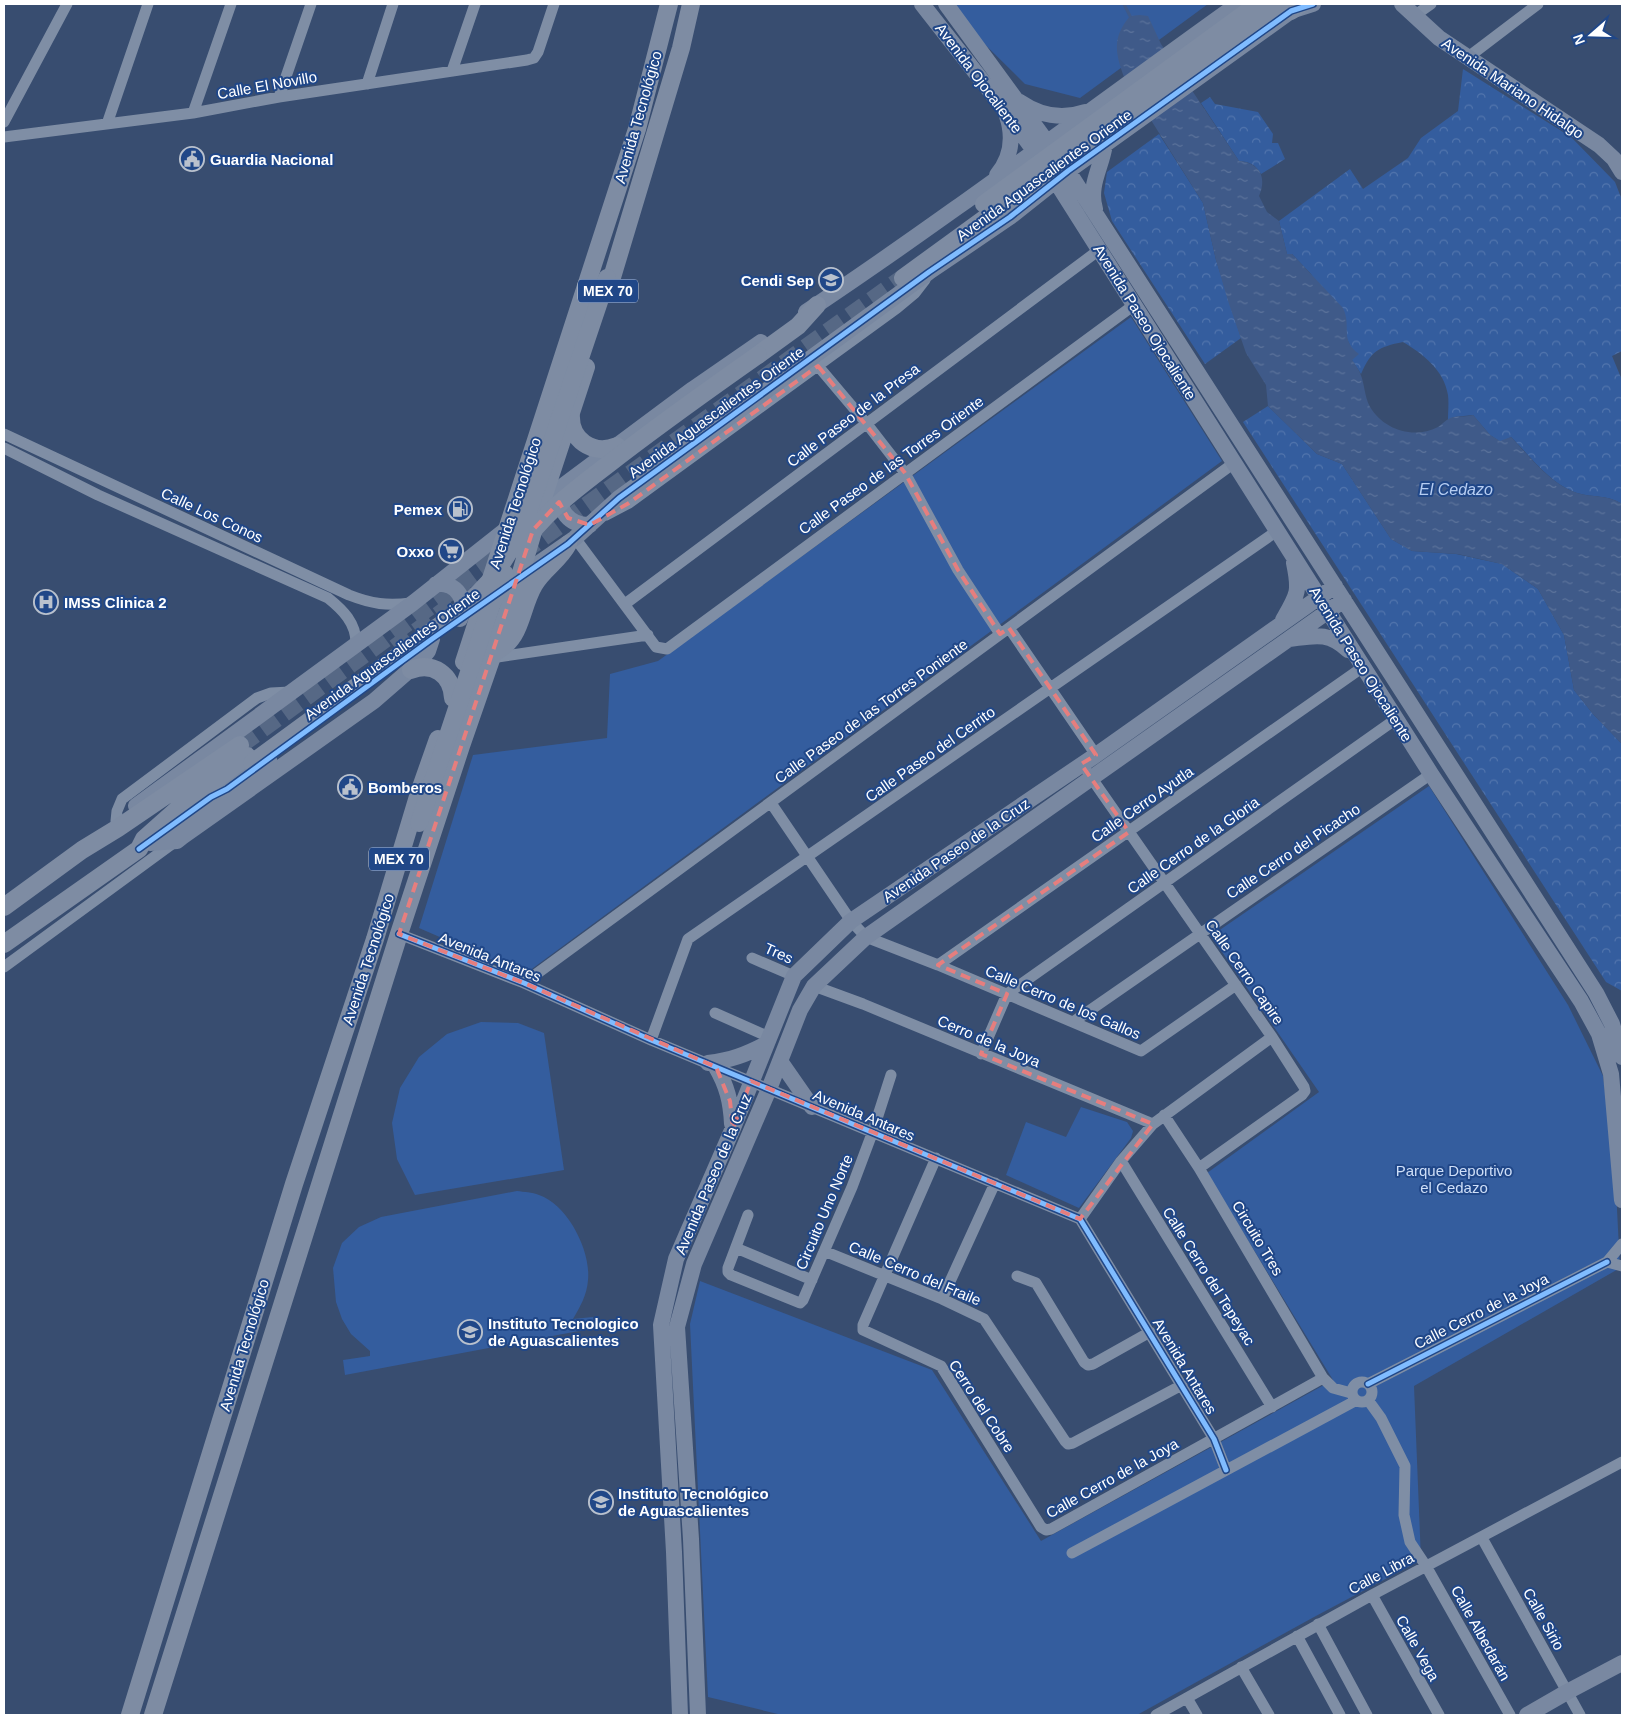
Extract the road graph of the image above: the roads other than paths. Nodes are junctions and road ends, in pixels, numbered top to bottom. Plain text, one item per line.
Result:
1 (67, 4) edge
2 (148, 4) edge
3 (231, 4) edge
4 (310, 4) edge
5 (393, 4) edge
6 (475, 4) edge
7 (554, 4) edge
8 (669, 4) edge
9 (691, 4) edge
10 (922, 4) edge
11 (946, 4) edge
12 (1238, 4) edge
13 (1258, 4) edge
14 (1313, 4) edge
15 (1402, 4) edge
16 (1431, 4) edge
17 (1538, 4) edge
18 (1291, 6) edge
19 (1414, 16) junction
20 (1467, 58) junction
21 (452, 71) junction
22 (367, 84) junction
23 (279, 97) junction
24 (1009, 103) junction
25 (1093, 108) junction
26 (193, 113) junction
27 (4, 122) edge
28 (107, 124) junction
29 (4, 138) edge
30 (1111, 140) junction
31 (1041, 147) junction
32 (1007, 172) junction
33 (1622, 172) edge
34 (1062, 176) junction
35 (989, 184) junction
36 (1010, 217) junction
37 (1100, 220) junction
38 (625, 234) junction
39 (1099, 250) junction
40 (929, 272) junction
41 (816, 305) junction
42 (1134, 305) junction
43 (818, 366) junction
44 (571, 413) junction
45 (867, 424) junction
46 (4, 434) edge
47 (617, 446) junction
48 (4, 448) edge
49 (1234, 463) junction
50 (905, 473) junction
51 (104, 481) junction
52 (566, 484) junction
53 (98, 495) junction
54 (542, 502) junction
55 (592, 523) junction
56 (507, 528) junction
57 (1277, 531) junction
58 (572, 541) junction
59 (1292, 554) junction
60 (520, 576) junction
61 (436, 584) junction
62 (1335, 586) junction
63 (1319, 597) junction
64 (1344, 600) junction
65 (413, 602) junction
66 (625, 604) junction
67 (481, 605) junction
68 (1328, 611) junction
69 (459, 620) junction
70 (1005, 631) junction
71 (1283, 633) junction
72 (648, 635) junction
73 (432, 639) junction
74 (356, 643) junction
75 (492, 656) junction
76 (1361, 664) junction
77 (411, 670) junction
78 (1051, 688) junction
79 (453, 698) junction
80 (1396, 720) junction
81 (246, 755) junction
82 (1096, 755) junction
83 (1081, 764) junction
84 (1431, 774) junction
85 (1091, 778) junction
86 (211, 797) junction
87 (771, 803) junction
88 (1129, 832) junction
89 (177, 841) junction
90 (144, 846) junction
91 (82, 850) junction
92 (808, 857) junction
93 (1164, 883) junction
94 (386, 903) junction
95 (4, 907) edge
96 (851, 922) junction
97 (400, 934) junction
98 (1200, 934) junction
99 (866, 937) junction
100 (4, 944) edge
101 (752, 958) dead end
102 (938, 965) junction
103 (4, 967) edge
104 (794, 976) junction
105 (524, 983) junction
106 (1236, 985) junction
107 (814, 986) junction
108 (1008, 994) junction
109 (715, 1013) dead end
110 (1073, 1022) junction
111 (1272, 1037) junction
112 (652, 1040) junction
113 (767, 1040) junction
114 (981, 1054) junction
115 (1622, 1057) edge
116 (780, 1061) junction
117 (712, 1065) junction
118 (891, 1075) dead end
119 (751, 1081) junction
120 (769, 1089) junction
121 (812, 1107) junction
122 (1164, 1115) junction
123 (1153, 1124) junction
124 (733, 1128) junction
125 (873, 1132) junction
126 (936, 1158) junction
127 (1121, 1161) junction
128 (1199, 1168) junction
129 (995, 1183) junction
130 (1622, 1200) edge
131 (748, 1215) dead end
132 (1080, 1219) junction
133 (1622, 1244) edge
134 (736, 1248) junction
135 (824, 1251) junction
136 (1607, 1262) junction
137 (1622, 1266) edge
138 (885, 1276) junction
139 (1017, 1276) dead end
140 (812, 1280) junction
141 (942, 1299) junction
142 (1150, 1332) junction
143 (1323, 1378) junction
144 (1368, 1384) junction
145 (1182, 1385) junction
146 (1353, 1397) junction
147 (1368, 1400) junction
148 (1272, 1407) junction
149 (1214, 1439) junction
150 (1622, 1462) edge
151 (1226, 1470) junction
152 (1046, 1530) joint
153 (1482, 1538) junction
154 (1072, 1553) dead end
155 (1426, 1566) junction
156 (1372, 1595) junction
157 (1318, 1624) junction
158 (1297, 1636) junction
159 (1622, 1663) edge
160 (1242, 1667) junction
161 (1567, 1692) junction
162 (1187, 1698) junction
163 (130, 1715) edge
164 (153, 1715) edge
165 (680, 1715) edge
166 (698, 1715) edge
167 (1156, 1715) edge
168 (1197, 1715) edge
169 (1269, 1715) edge
170 (1340, 1715) edge
171 (1367, 1715) edge
172 (1439, 1715) edge
173 (1510, 1715) edge
174 (1527, 1715) edge
175 (1580, 1715) edge

1 - 27 street
2 - 28 street
3 - 26 street
4 - 23 street
5 - 22 street
6 - 21 street
7 - 21 street, Calle El Novillo
8 - 56 main road, Avenida Tecnológico / MEX 70
9 - 38 main road, Avenida Tecnológico / MEX 70
10 - 24 main road, Avenida Ojocaliente
11 - 24 main road, Avenida Ojocaliente
12 - 25 main road, Avenida Aguascalientes Oriente
13 - 18 main road, Avenida Aguascalientes Oriente, bridge
14 - 18 main road, Avenida Aguascalientes Oriente
15 - 19 main road, Avenida Mariano Hidalgo
16 - 19 street
17 - 20 street
18 - 30 main road, Avenida Aguascalientes Oriente
19 - 20 main road, Avenida Mariano Hidalgo
20 - 33 main road, Avenida Mariano Hidalgo
21 - 22 street, Calle El Novillo
22 - 23 street, Calle El Novillo
23 - 26 street, Calle El Novillo
24 - 25 main road
24 - 31 main road, Avenida Ojocaliente
24 - 35 main road
25 - 30 main road
25 - 31 main road, Avenida Aguascalientes Oriente
26 - 28 street, Calle El Novillo
28 - 29 street, Calle El Novillo
30 - 34 main road, Avenida Aguascalientes Oriente
30 - 37 main road
31 - 32 main road, Avenida Aguascalientes Oriente
31 - 34 main road, Avenida Paseo Ojocaliente
32 - 35 main road, Avenida Aguascalientes Oriente
32 - 36 main road
34 - 36 main road, Avenida Aguascalientes Oriente
34 - 37 main road, Avenida Paseo Ojocaliente
34 - 39 main road, Avenida Paseo Ojocaliente
35 - 41 main road, Avenida Aguascalientes Oriente
36 - 40 main road, Avenida Aguascalientes Oriente
37 - 62 main road, Avenida Paseo Ojocaliente
38 - 44 main road, Avenida Tecnológico / MEX 70
38 - 81 main road, bridge
39 - 42 main road, Avenida Paseo Ojocaliente
39 - 45 street, Calle Paseo de la Presa
40 - 43 street, Avenida Aguascalientes Oriente
40 - 55 main road, Avenida Aguascalientes Oriente
41 - 47 main road, Avenida Aguascalientes Oriente
41 - 94 main road, bridge
42 - 49 main road, Avenida Paseo Ojocaliente
42 - 50 street, Calle Paseo de las Torres Oriente
43 - 45 street
43 - 55 street, Avenida Aguascalientes Oriente
44 - 47 main road
44 - 54 main road, Avenida Tecnológico / MEX 70
45 - 50 street
45 - 66 street, Calle Paseo de la Presa
46 - 51 street, Calle Los Conos
47 - 52 main road, Avenida Aguascalientes Oriente
48 - 53 street, Calle Los Conos
49 - 57 main road, Avenida Paseo Ojocaliente
49 - 70 street, Calle Paseo de las Torres Poniente
50 - 70 street
50 - 72 street, Calle Paseo de las Torres Oriente
51 - 53 street
51 - 65 street, Calle Los Conos
52 - 54 main road, Avenida Aguascalientes Oriente
52 - 55 main road
53 - 74 street, Calle Los Conos
54 - 56 main road, Avenida Aguascalientes Oriente
54 - 60 main road, Avenida Tecnológico / MEX 70
55 - 58 main road, Avenida Aguascalientes Oriente
56 - 61 main road, Avenida Aguascalientes Oriente
56 - 67 main road, Avenida Tecnológico / MEX 70
57 - 59 main road, Avenida Paseo Ojocaliente
57 - 78 street, Calle Paseo del Cerrito
58 - 60 main road, Avenida Aguascalientes Oriente
58 - 66 street
58 - 75 main road
59 - 63 main road, Avenida Paseo Ojocaliente
59 - 71 main road
60 - 67 main road, Avenida Aguascalientes Oriente
60 - 75 main road, Avenida Tecnológico / MEX 70
61 - 65 main road, Avenida Aguascalientes Oriente
61 - 69 main road
62 - 63 main road, Avenida Paseo de la Cruz
62 - 64 main road, Avenida Paseo Ojocaliente
63 - 68 main road, Avenida Paseo Ojocaliente
63 - 71 main road, Avenida Paseo de la Cruz
64 - 68 main road, Avenida Paseo de la Cruz
64 - 115 main road, Avenida Paseo Ojocaliente
65 - 74 main road, Avenida Aguascalientes Oriente
66 - 72 street
67 - 69 main road, Avenida Aguascalientes Oriente
67 - 79 main road, Avenida Tecnológico / MEX 70
68 - 71 main road, Avenida Paseo de la Cruz
68 - 76 main road, Avenida Paseo Ojocaliente
69 - 73 main road, Avenida Aguascalientes Oriente
70 - 78 street
70 - 87 street, Calle Paseo de las Torres Poniente
71 - 76 main road
71 - 82 main road, Avenida Paseo de la Cruz
71 - 85 main road, Avenida Paseo de la Cruz
72 - 75 street
73 - 77 main road, Avenida Aguascalientes Oriente
73 - 86 main road, Avenida Aguascalientes Oriente
74 - 91 main road, Avenida Aguascalientes Oriente
75 - 97 main road, Avenida Tecnológico / MEX 70
76 - 80 main road, Avenida Paseo Ojocaliente
76 - 88 street, Calle Cerro Ayutla
77 - 79 main road
77 - 89 main road, Avenida Aguascalientes Oriente
78 - 82 street
78 - 92 street, Calle Paseo del Cerrito
79 - 94 main road, Avenida Tecnológico / MEX 70
80 - 84 main road, Avenida Paseo Ojocaliente
80 - 93 street, Calle Cerro de la Gloria
81 - 86 main road
81 - 90 main road, Avenida Aguascalientes Oriente
81 - 91 main road, Avenida Aguascalientes Oriente
82 - 83 main road, Avenida Paseo de la Cruz
83 - 85 street, Calle Cerro Capire
83 - 96 main road, Avenida Paseo de la Cruz
84 - 98 street, Calle Cerro del Picacho
84 - 130 main road, Avenida Paseo Ojocaliente
85 - 88 street, Calle Cerro Capire
85 - 99 main road, Avenida Paseo de la Cruz
86 - 90 main road, Avenida Aguascalientes Oriente
87 - 92 street
87 - 105 street, Calle Paseo de las Torres Poniente
88 - 93 street, Calle Cerro Capire
88 - 102 street, Calle Cerro Ayutla
89 - 90 main road
89 - 103 street, Avenida Aguascalientes Oriente
90 - 100 main road, Avenida Aguascalientes Oriente
91 - 95 main road, Avenida Aguascalientes Oriente
92 - 96 street
92 - 112 street, Calle Paseo del Cerrito
93 - 98 street, Calle Cerro Capire
93 - 108 street, Calle Cerro de la Gloria
94 - 163 main road, Avenida Tecnológico / MEX 70
96 - 99 street
96 - 104 main road, Avenida Paseo de la Cruz
97 - 105 street, Avenida Antares
97 - 164 main road, Avenida Tecnológico / MEX 70
98 - 106 street, Calle Cerro Capire
98 - 110 street, Calle Cerro del Picacho
99 - 102 street, Calle Cerro de los Gallos
99 - 107 main road, Avenida Paseo de la Cruz
101 - 104 street, Tres
102 - 108 street, Calle Cerro de los Gallos
104 - 113 main road, Avenida Paseo de la Cruz
105 - 112 street, Avenida Antares
106 - 110 street, Calle Cerro de los Gallos
106 - 111 street, Calle Cerro Capire
107 - 114 street, Cerro de la Joya
107 - 116 main road, Avenida Paseo de la Cruz
108 - 110 street, Calle Cerro de los Gallos
108 - 114 street
109 - 113 street
111 - 122 street
111 - 128 street, Calle Cerro Capire
112 - 117 street, Avenida Antares
113 - 117 main road
113 - 119 main road, Avenida Paseo de la Cruz
114 - 123 street, Cerro de la Joya
116 - 120 main road, Avenida Paseo de la Cruz
116 - 121 main road
117 - 119 street, Avenida Antares
117 - 124 main road
118 - 125 street, Circuito Uno Norte
119 - 120 street, Avenida Antares
119 - 124 main road, Avenida Paseo de la Cruz
120 - 121 street, Avenida Antares
120 - 166 main road, Avenida Paseo de la Cruz
121 - 125 street, Avenida Antares
122 - 123 street
122 - 128 street, Circuito Tres
123 - 127 street
124 - 165 main road, Avenida Paseo de la Cruz
125 - 126 street, Avenida Antares
125 - 135 street, Circuito Uno Norte
126 - 129 street, Avenida Antares
126 - 138 street
127 - 132 street
127 - 148 street, Calle Cerro del Tepeyac
128 - 143 street, Circuito Tres
129 - 132 street, Avenida Antares
129 - 141 street
131 - 134 street
132 - 142 street, Avenida Antares
133 - 136 street
134 - 140 street
134 - 140 street, Circuito Uno Norte
135 - 138 street, Calle Cerro del Fraile
135 - 140 street, Circuito Uno Norte
136 - 137 street
136 - 144 street, Calle Cerro de la Joya
138 - 141 street, Calle Cerro del Fraile
138 - 152 street, Cerro del Cobre
139 - 142 street
141 - 145 street, Calle Cerro del Fraile
142 - 145 street, Avenida Antares
143 - 146 street
143 - 148 street, Calle Cerro de la Joya
144 - 146 street
144 - 147 street
145 - 149 street, Avenida Antares
146 - 147 street
146 - 151 street
147 - 155 street, Calle Albedarán
148 - 149 street, Calle Cerro de la Joya
149 - 151 street, Avenida Antares
149 - 152 street, Calle Cerro de la Joya
150 - 153 street, Calle Libra
151 - 154 street
153 - 155 street, Calle Libra
153 - 161 street, Calle Sirio
155 - 156 street, Calle Libra
155 - 173 street, Calle Albedarán
156 - 157 street, Calle Libra
156 - 172 street, Calle Vega
157 - 158 street, Calle Libra
157 - 171 street
158 - 160 street, Calle Libra
158 - 170 street
159 - 161 main road
160 - 162 street, Calle Libra
160 - 169 street
161 - 174 main road
161 - 175 street, Calle Sirio
162 - 167 street, Calle Libra
162 - 168 street

